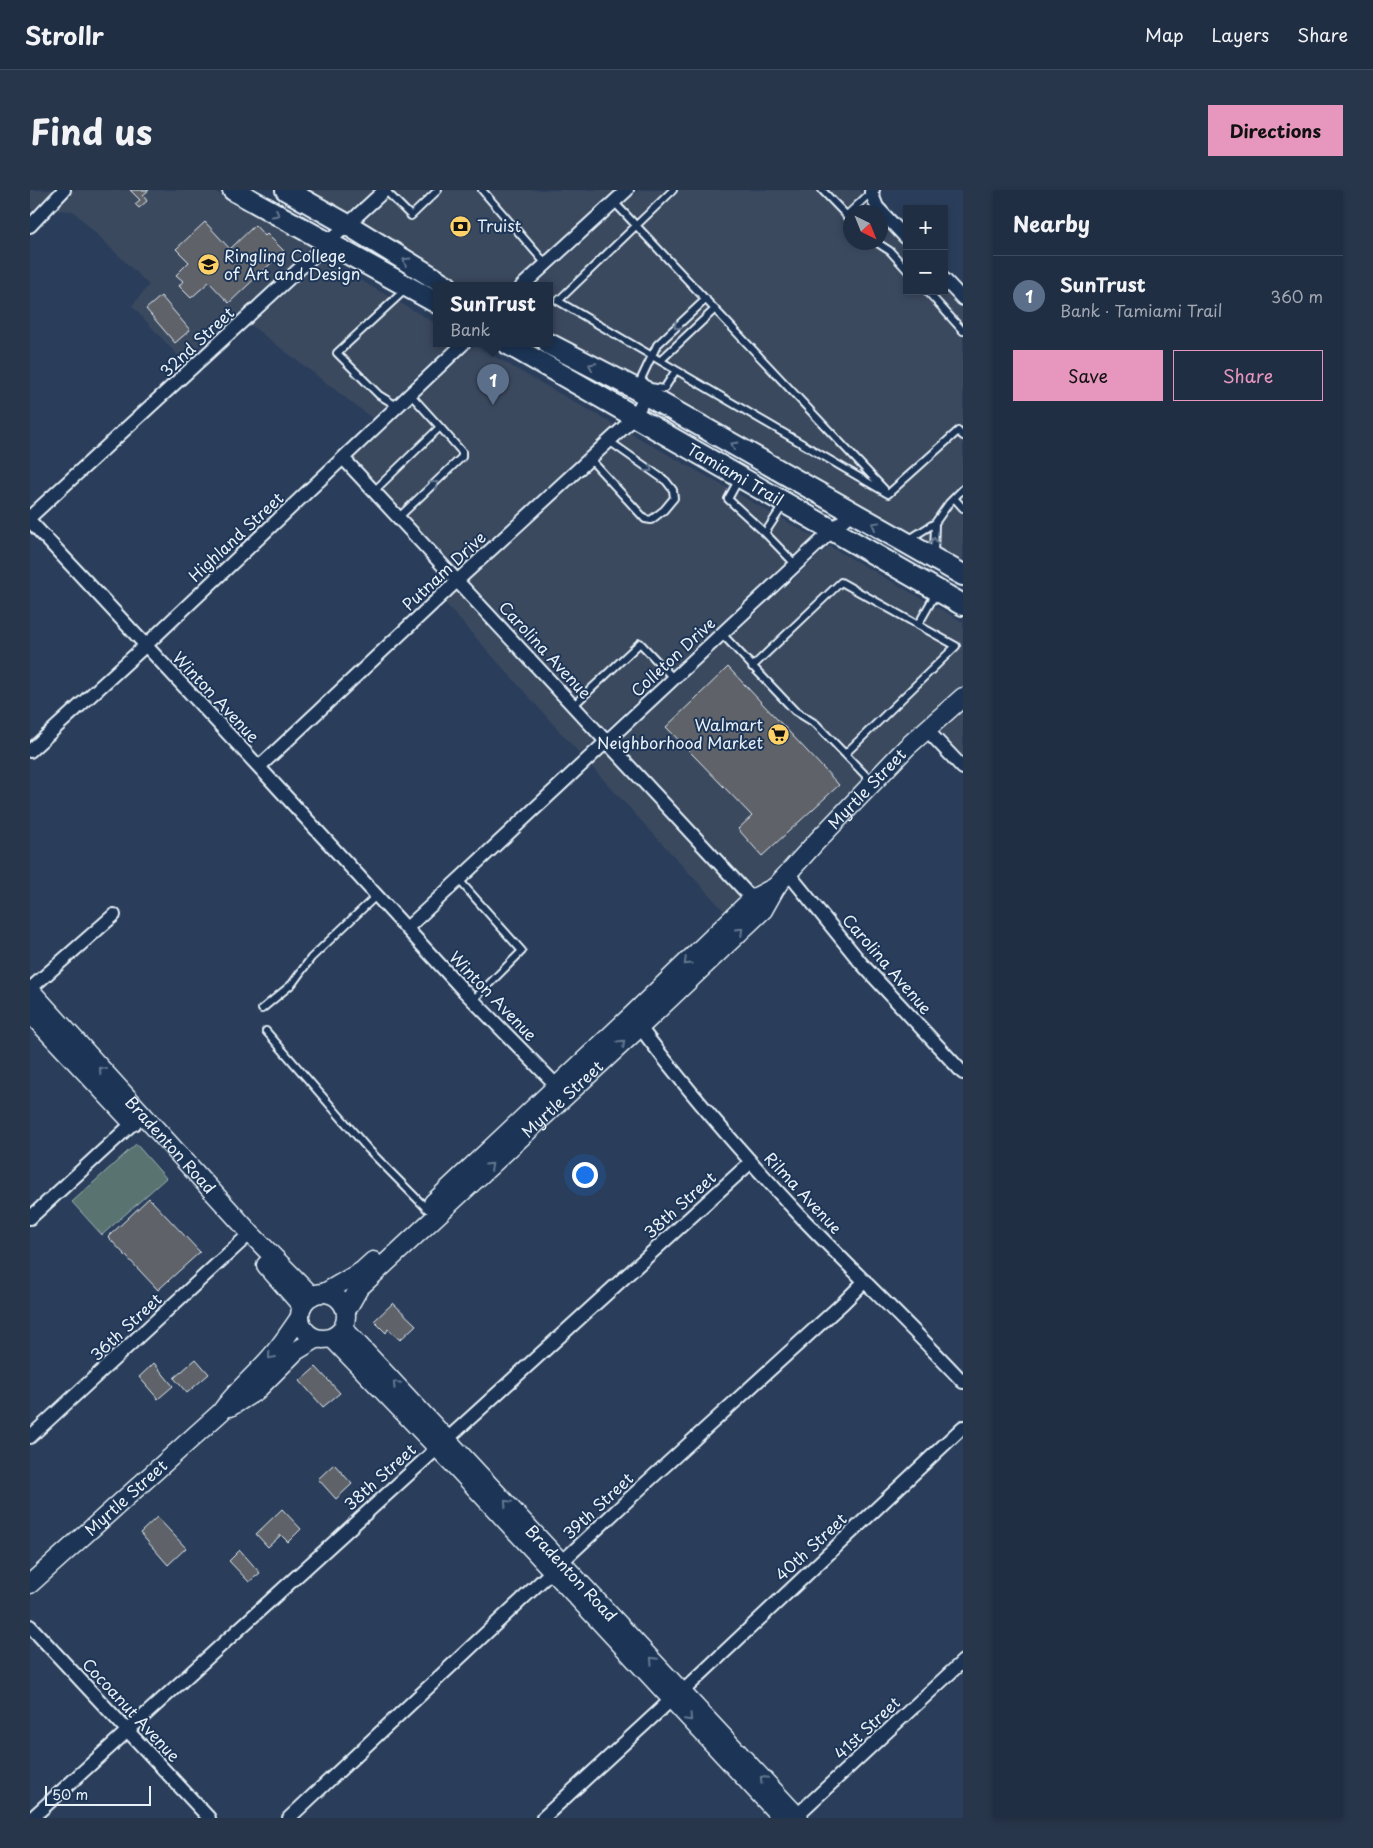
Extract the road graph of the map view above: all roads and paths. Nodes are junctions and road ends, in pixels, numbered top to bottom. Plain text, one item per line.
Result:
1 (64, 190) edge
2 (234, 190) edge
3 (286, 190) edge
4 (385, 190) edge
5 (438, 190) edge
6 (482, 190) edge
7 (627, 190) edge
8 (673, 190) edge
9 (822, 190) edge
10 (872, 191) edge
11 (614, 202) junction
12 (860, 205) edge
13 (843, 213) edge
14 (348, 225) junction
15 (636, 225) junction
16 (30, 226) edge
17 (903, 235) edge
18 (328, 244) junction
19 (888, 250) edge
20 (546, 264) junction
21 (903, 266) edge
22 (441, 282) edge
23 (526, 282) edge
24 (948, 283) edge
25 (408, 288) junction
26 (931, 295) edge
27 (706, 299) junction
28 (963, 299) edge
29 (433, 302) edge
30 (715, 309) junction
31 (963, 331) edge
32 (553, 346) edge
33 (460, 347) edge
34 (513, 347) edge
35 (653, 357) junction
36 (661, 360) junction
37 (676, 370) junction
38 (648, 391) junction
39 (410, 394) junction
40 (397, 406) junction
41 (634, 418) junction
42 (440, 427) junction
43 (963, 436) edge
44 (609, 441) junction
45 (343, 458) junction
46 (590, 459) junction
47 (739, 478) junction
48 (963, 489) edge
49 (374, 491) junction
50 (888, 494) junction
51 (954, 498) junction
52 (785, 503) junction
53 (963, 508) edge
54 (852, 512) junction
55 (30, 517) edge
56 (399, 517) junction
57 (30, 521) edge
58 (935, 523) junction
59 (832, 531) junction
60 (765, 533) junction
61 (906, 542) junction
62 (934, 558) junction
63 (796, 565) junction
64 (963, 575) edge
65 (458, 580) junction
66 (937, 591) junction
67 (963, 606) edge
68 (918, 625) junction
69 (722, 634) junction
70 (146, 645) junction
71 (752, 667) junction
72 (674, 678) junction
73 (962, 701) edge
74 (574, 705) junction
75 (928, 730) junction
76 (606, 741) junction
77 (30, 751) edge
78 (845, 754) junction
79 (259, 767) junction
80 (963, 768) edge
81 (873, 782) junction
82 (459, 880) junction
83 (783, 880) junction
84 (377, 896) junction
85 (758, 904) junction
86 (114, 915) dead end
87 (408, 928) junction
88 (30, 989) edge
89 (473, 1000) junction
90 (262, 1009) dead end
91 (30, 1014) edge
92 (635, 1022) junction
93 (266, 1031) dead end
94 (963, 1073) edge
95 (561, 1090) junction
96 (133, 1123) junction
97 (751, 1162) junction
98 (427, 1209) junction
99 (30, 1218) edge
100 (243, 1240) junction
101 (865, 1281) junction
102 (310, 1303) junction
103 (334, 1329) junction
104 (963, 1382) edge
105 (221, 1412) junction
106 (963, 1427) edge
107 (30, 1437) edge
108 (442, 1444) junction
109 (558, 1567) junction
110 (30, 1584) edge
111 (30, 1626) edge
112 (963, 1661) edge
113 (677, 1696) junction
114 (128, 1730) junction
115 (793, 1817) edge
116 (32, 1818) edge
117 (208, 1818) edge
118 (289, 1818) edge
119 (542, 1818) edge

1 - 16 street
2 -> 18 main road
3 - 14 main road
4 - 5 lane
4 - 14 street, 32nd Street
6 - 20 lane
7 - 11 street
8 - 15 lane
9 - 13 lane
10 - 12 lane
10 - 17 street
11 - 15 lane
11 - 20 street
14 - 18 street, 32nd Street
22 -> 14 main road
15 - 27 lane
15 - 35 lane
18 - 25 main road
18 - 55 street, 32nd Street
19 - 21 lane
20 - 23 street
24 - 28 street
25 - 29 main road
25 - 40 lane
26 - 31 lane
27 - 30 lane
27 -> 35 lane
30 - 36 lane
30 - 50 lane
38 -> 32 main road, Tamiami Trail
33 - 39 street, Highland Street
34 - 41 main road, Tamiami Trail
35 - 36 lane
35 - 38 lane
36 - 37 lane
37 - 38 lane
37 - 50 lane
38 - 41 street, Putnam Drive
54 -> 38 main road, Tamiami Trail
39 - 40 street, Highland Street
39 - 42 lane
40 - 45 street, Highland Street
41 - 44 street, Putnam Drive
41 - 47 main road, Tamiami Trail
42 - 49 lane
56 -> 42 lane
43 - 50 lane
44 - 46 street, Putnam Drive
44 -> 46 lane
45 - 49 street, Carolina Avenue
45 - 70 street, Highland Street
46 - 65 street, Putnam Drive
47 - 52 main road, Tamiami Trail
47 - 60 lane
48 - 51 lane
49 - 56 street, Carolina Avenue
51 - 53 lane
51 - 58 lane
52 - 59 main road, Tamiami Trail
52 - 60 lane
54 - 59 street, Colleton Drive
61 -> 54 main road, Tamiami Trail
56 - 65 street, Carolina Avenue
57 - 70 street, Winton Avenue
58 - 61 lane
62 -> 58 lane
59 - 63 street, Colleton Drive
59 - 66 main road, Tamiami Trail
60 - 63 lane
61 - 62 main road, Tamiami Trail
62 - 64 main road, Tamiami Trail
63 - 69 street, Colleton Drive
65 - 74 street, Carolina Avenue
65 - 79 street, Putnam Drive
66 - 67 main road, Tamiami Trail
66 - 68 lane
68 - 71 lane
68 - 78 lane
69 - 71 lane
69 - 72 street, Colleton Drive
70 - 77 street, Highland Street
70 - 79 street, Winton Avenue
71 - 78 lane
72 - 74 lane
72 - 76 street, Colleton Drive
73 - 75 street, Myrtle Street
74 - 76 street, Carolina Avenue
75 - 80 street
75 - 81 street, Myrtle Street
76 - 82 street, Colleton Drive
76 - 85 street, Carolina Avenue
78 - 81 lane
79 - 84 street, Winton Avenue
81 - 83 street, Myrtle Street
82 - 87 street, Colleton Drive
82 - 89 lane
83 - 85 street, Myrtle Street
83 - 94 street, Carolina Avenue
84 - 87 street, Winton Avenue
84 - 90 lane
85 - 92 street, Myrtle Street
86 - 88 street
87 - 89 street, Winton Avenue
102 -> 88 street, Bradenton Road
89 - 95 street, Winton Avenue
91 - 96 street, Bradenton Road
92 - 95 street, Myrtle Street
92 - 97 street, Rilma Avenue
93 - 98 lane
95 - 98 street, Myrtle Street
103 -> 95 street, Myrtle Street
96 - 99 street
96 - 100 street, Bradenton Road
97 - 101 street, Rilma Avenue
97 - 108 street, 38th Street
98 - 102 street, Myrtle Street
100 - 102 street, Bradenton Road
100 - 107 street, 36th Street
101 - 104 street, Rilma Avenue
101 - 109 street, 39th Street
102 - 103 street, Bradenton Road
102 - 103 street, Bradenton Road
102 -> 105 street, Myrtle Street
103 - 105 street, Myrtle Street
103 - 108 street, Bradenton Road
105 - 110 street, Myrtle Street
106 - 113 street, 40th Street
108 - 109 street, Bradenton Road
108 - 114 street, 38th Street
109 - 113 street, Bradenton Road
109 - 118 street, 39th Street
111 - 114 street, Cocoanut Avenue
112 - 115 street, 41st Street
113 - 115 street, Bradenton Road
113 - 119 street, 40th Street
114 - 116 street, 38th Street
114 - 117 street, Cocoanut Avenue

